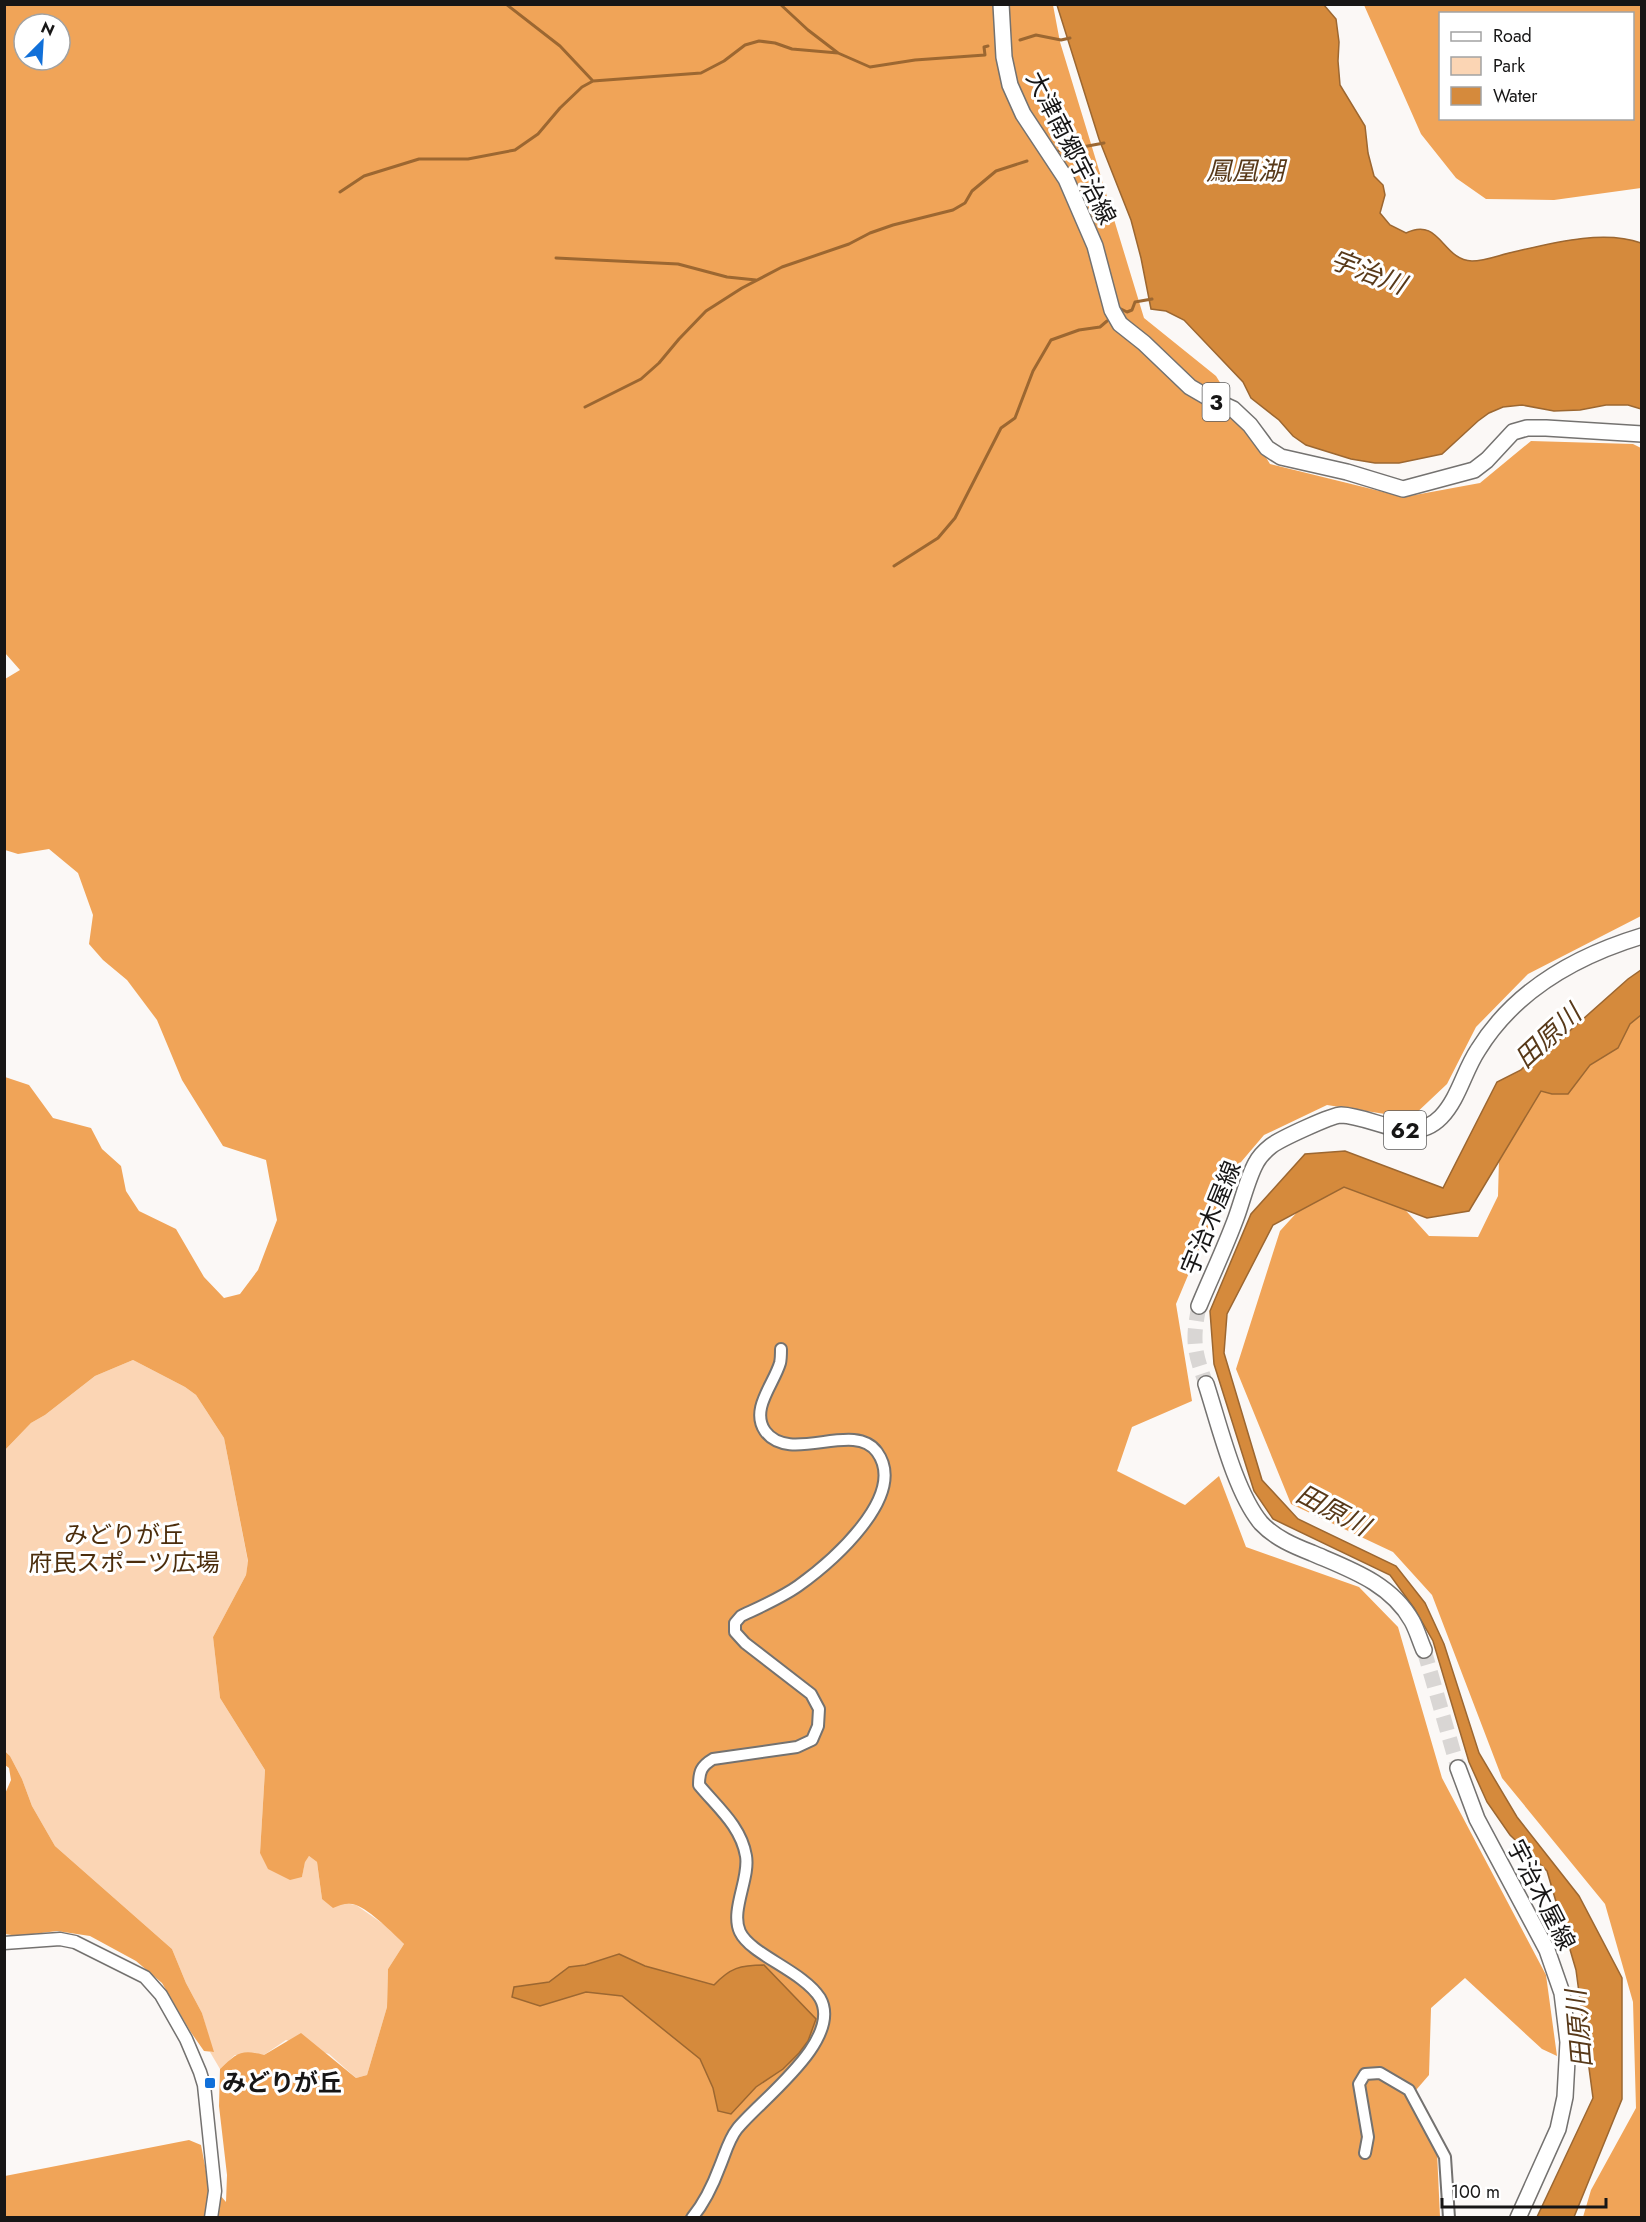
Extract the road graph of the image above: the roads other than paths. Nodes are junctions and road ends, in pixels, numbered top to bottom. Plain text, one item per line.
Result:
1 (1001, 4) edge
2 (1641, 434) edge
3 (1641, 936) edge
4 (1198, 1306) tunnel mouth
5 (782, 1349) dead end
6 (1206, 1384) tunnel mouth
7 (1424, 1650) tunnel mouth
8 (1458, 1768) tunnel mouth
9 (4, 1943) edge
10 (1365, 2153) dead end
11 (211, 2217) edge
12 (692, 2217) edge
13 (1449, 2217) edge
14 (1518, 2217) edge

1 - 2 main road, 大津南郷宇治線 / 3
3 - 4 main road, 宇治木屋線 / 62
5 - 12 street
6 - 7 main road
8 - 14 main road, 宇治木屋線
9 - 11 street
10 - 13 street

